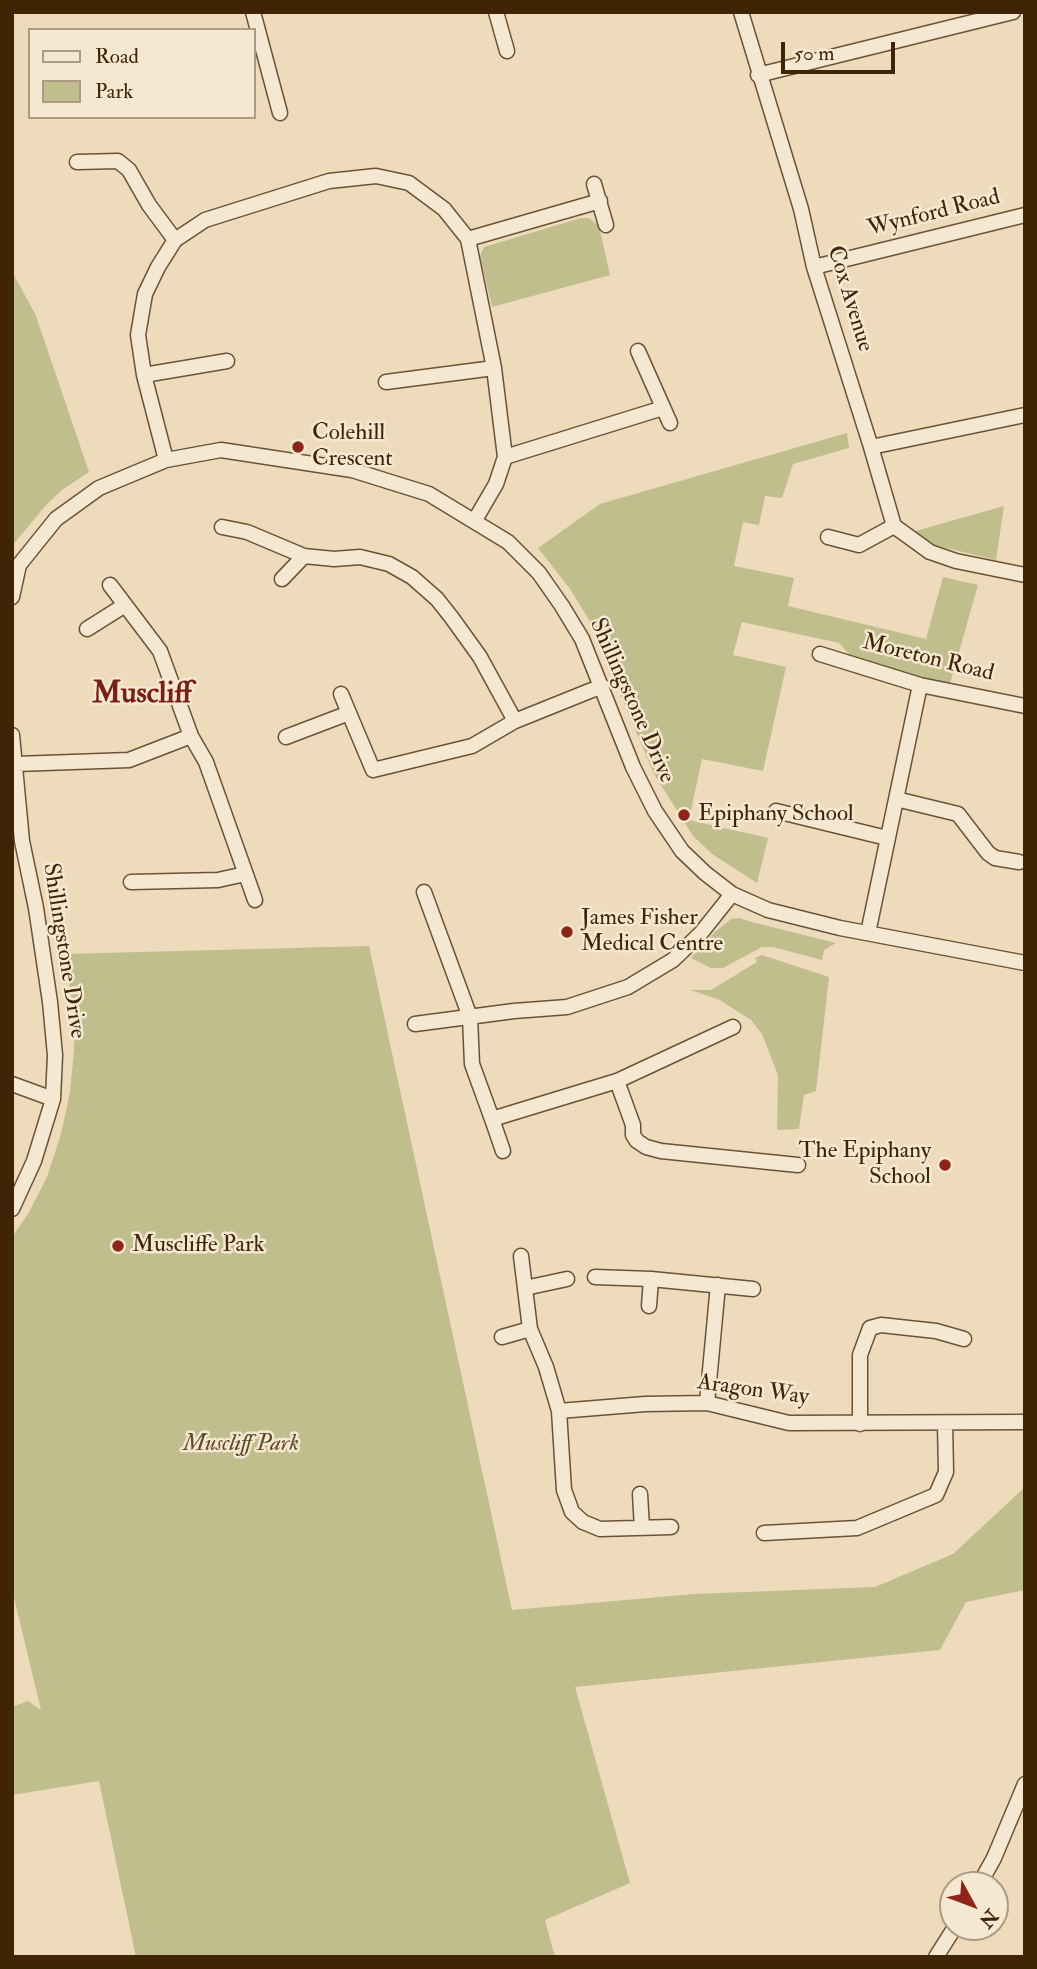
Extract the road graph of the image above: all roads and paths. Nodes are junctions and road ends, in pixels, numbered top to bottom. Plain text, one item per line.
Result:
1 (253, 12) edge
2 (496, 12) edge
3 (741, 12) edge
4 (1013, 12) edge
5 (507, 51) dead end
6 (758, 75) junction
7 (280, 113) dead end
8 (77, 162) dead end
9 (594, 184) dead end
10 (600, 201) junction
11 (1025, 215) edge
12 (606, 225) dead end
13 (468, 239) junction
14 (175, 240) junction
15 (814, 267) junction
16 (638, 351) dead end
17 (227, 361) dead end
18 (495, 368) junction
19 (144, 375) junction
20 (386, 382) dead end
21 (663, 408) junction
22 (1025, 415) edge
23 (670, 423) dead end
24 (871, 447) junction
25 (505, 457) junction
26 (166, 460) junction
27 (475, 520) junction
28 (894, 526) junction
29 (222, 527) dead end
30 (828, 537) dead end
31 (304, 556) junction
32 (16, 564) edge
33 (1025, 576) edge
34 (282, 579) dead end
35 (110, 585) dead end
36 (12, 597) edge
37 (125, 605) junction
38 (87, 629) dead end
39 (820, 654) dead end
40 (920, 685) junction
41 (602, 686) junction
42 (341, 694) dead end
43 (1025, 706) edge
44 (349, 713) junction
45 (515, 721) junction
46 (12, 735) edge
47 (191, 736) junction
48 (286, 737) dead end
49 (16, 764) junction
50 (896, 799) junction
51 (776, 811) dead end
52 (887, 838) junction
53 (1019, 862) dead end
54 (245, 874) junction
55 (131, 882) dead end
56 (424, 892) dead end
57 (732, 894) junction
58 (255, 900) dead end
59 (868, 933) junction
60 (1025, 963) edge
61 (470, 1017) junction
62 (415, 1024) dead end
63 (733, 1027) dead end
64 (617, 1081) junction
65 (12, 1084) edge
66 (53, 1099) junction
67 (492, 1119) junction
68 (503, 1151) dead end
69 (798, 1165) dead end
70 (12, 1209) edge
71 (521, 1256) dead end
72 (594, 1277) dead end
73 (567, 1279) dead end
74 (651, 1279) junction
75 (718, 1285) junction
76 (525, 1288) junction
77 (753, 1289) dead end
78 (649, 1306) dead end
79 (860, 1315) dead end
80 (870, 1328) junction
81 (530, 1329) junction
82 (502, 1337) dead end
83 (964, 1339) dead end
84 (707, 1404) junction
85 (559, 1411) junction
86 (1025, 1422) edge
87 (945, 1423) junction
88 (860, 1424) junction
89 (640, 1494) dead end
90 (671, 1527) dead end
91 (642, 1528) junction
92 (764, 1533) dead end
93 (1025, 1784) edge
94 (987, 1871) edge
95 (946, 1941) edge
96 (936, 1957) edge

1 - 7 street
2 - 5 street
3 - 6 street, Cox Avenue
4 - 6 street
6 - 15 street, Cox Avenue
8 - 14 street
9 - 10 street
10 - 12 street
10 - 13 street
11 - 15 street, Wynford Road
13 - 14 street
13 - 18 street
14 - 19 street
15 - 24 street, Cox Avenue
16 - 21 street
17 - 19 street
18 - 20 street
18 - 25 street
19 - 26 street
21 - 23 street
21 - 25 street
22 - 24 street
24 - 28 street, Cox Avenue
25 - 27 street
26 - 27 street, Shillingstone Drive
26 - 32 street, Shillingstone Drive
27 - 41 street, Shillingstone Drive
28 - 30 street
28 - 33 street
29 - 31 street
31 - 34 street
31 - 45 street
32 - 36 street, Shillingstone Drive
35 - 37 street
37 - 38 street
37 - 47 street
39 - 40 street, Moreton Road
40 - 43 street, Moreton Road
40 - 50 street
41 - 45 street
41 - 57 street, Shillingstone Drive
42 - 44 street
44 - 45 street
44 - 48 street
46 - 49 street, Shillingstone Drive
47 - 49 street
47 - 54 street
49 - 66 street, Shillingstone Drive
50 - 52 street
50 - 53 street
51 - 52 street
52 - 59 street
54 - 55 street
54 - 58 street
56 - 61 street
57 - 59 street, Shillingstone Drive
57 - 61 street
59 - 60 street, Shillingstone Drive
61 - 62 street
61 - 67 street
63 - 64 street
64 - 67 street
64 - 69 street
65 - 66 street
66 - 70 street, Shillingstone Drive
67 - 68 street
71 - 76 street
72 - 74 street
73 - 76 street
74 - 75 street
74 - 78 street
75 - 77 street
75 - 84 street
76 - 81 street
79 - 80 street
80 - 83 street
80 - 88 street
81 - 82 street
81 - 85 street
84 - 85 street, Aragon Way
84 - 88 street, Aragon Way
85 - 91 street
86 - 87 street, Aragon Way
87 - 88 street, Aragon Way
87 - 92 street
89 - 91 street
90 - 91 street
93 - 94 street
95 - 96 street

